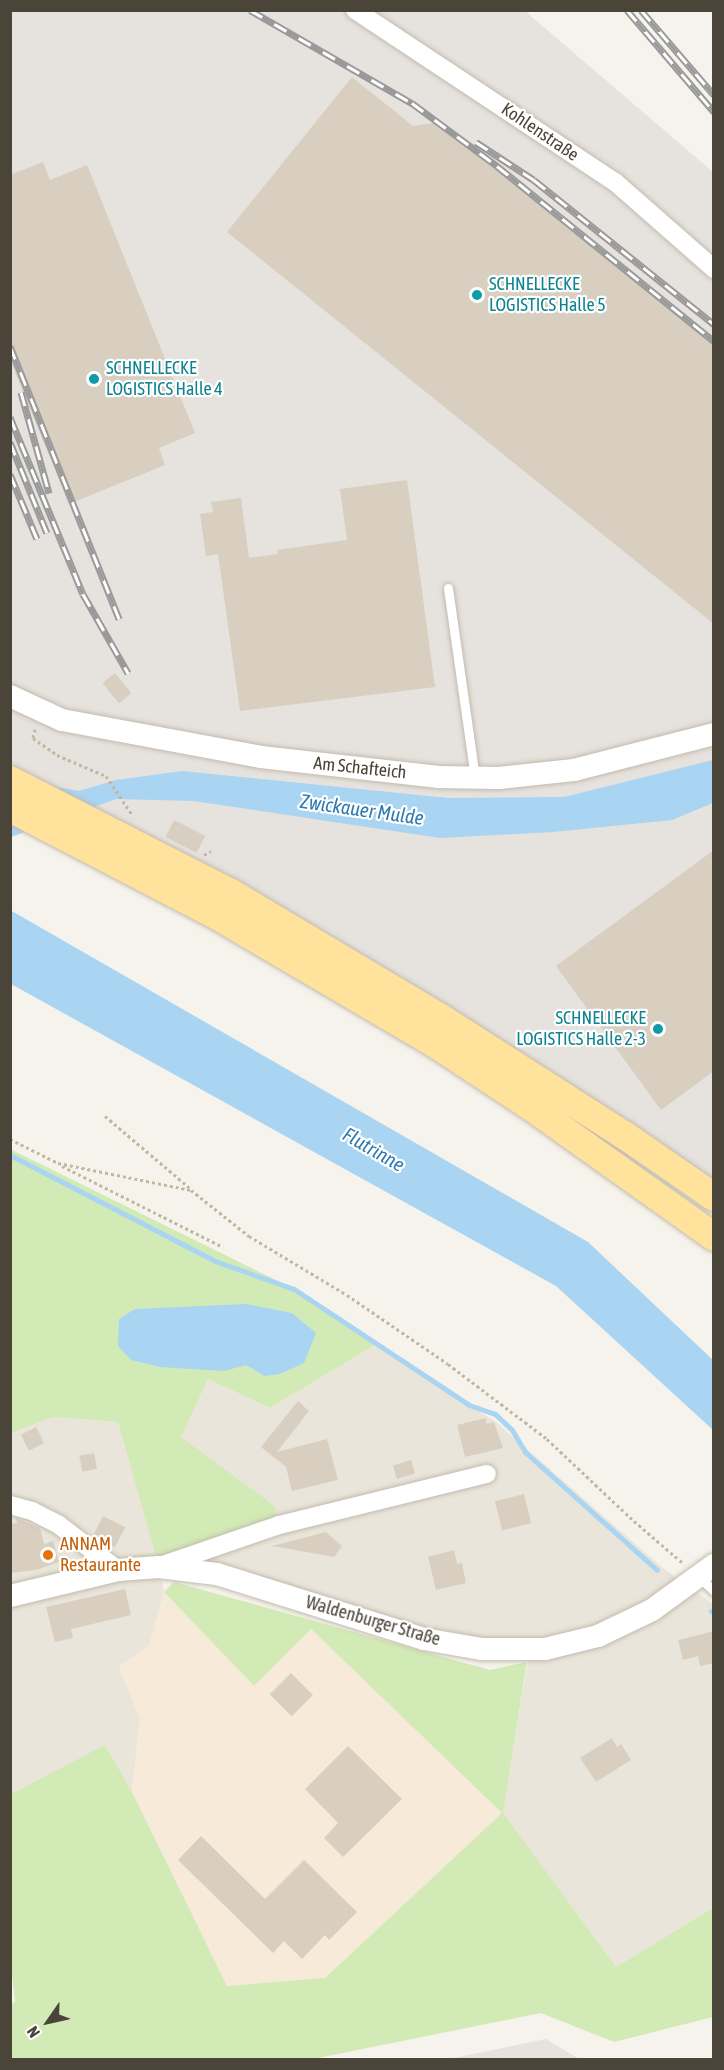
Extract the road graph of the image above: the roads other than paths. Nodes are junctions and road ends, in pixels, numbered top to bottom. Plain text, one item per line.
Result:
1 (355, 10) edge
2 (714, 269) edge
3 (448, 588) dead end
4 (10, 696) edge
5 (714, 734) edge
6 (475, 777) junction
7 (14, 791) edge
8 (714, 1197) edge
9 (714, 1237) edge
10 (487, 1474) dead end
11 (10, 1504) edge
12 (159, 1567) junction
13 (118, 1570) junction
14 (709, 1578) edge
15 (10, 1596) edge

1 - 2 street, Kohlenstraße
3 - 6 lane
4 - 6 street, Am Schafteich
5 - 6 street, Am Schafteich
7 - 8 main road
7 - 9 main road
10 - 12 street, Waldenburger Straße
11 - 13 street
12 - 13 street, Waldenburger Straße
12 - 14 street, Waldenburger Straße
13 - 15 street, Waldenburger Straße

